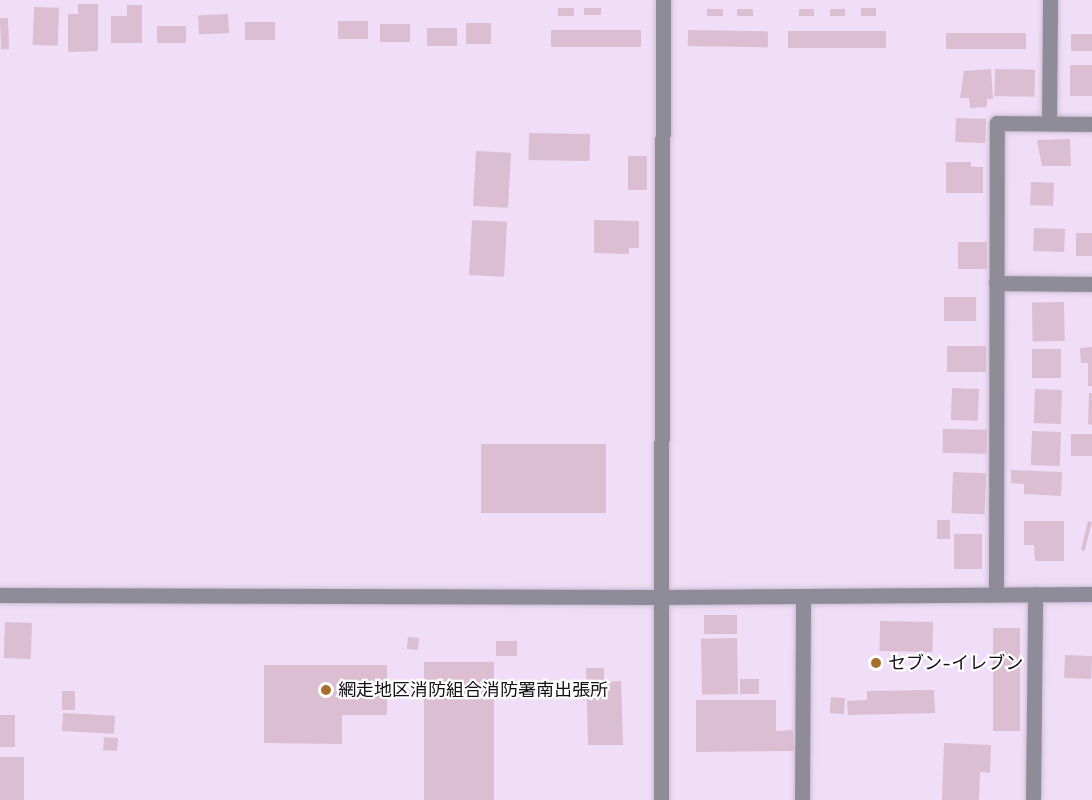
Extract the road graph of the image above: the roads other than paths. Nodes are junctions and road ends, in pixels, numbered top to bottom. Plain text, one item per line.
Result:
1 (663, 0) edge
2 (1050, 0) edge
3 (1049, 123) junction
4 (1092, 124) edge
5 (996, 283) junction
6 (1092, 284) edge
7 (996, 594) junction
8 (1035, 594) junction
9 (1092, 594) edge
10 (0, 595) edge
11 (803, 596) junction
12 (661, 597) junction
13 (661, 800) edge
14 (802, 800) edge
15 (1033, 800) edge

1 - 12 street
2 - 3 street
3 - 4 street
3 - 5 street
5 - 6 street
5 - 7 street
7 - 8 street
7 - 11 street
8 - 9 street
8 - 15 street
10 - 12 street
11 - 12 street
11 - 14 street
12 - 13 street

